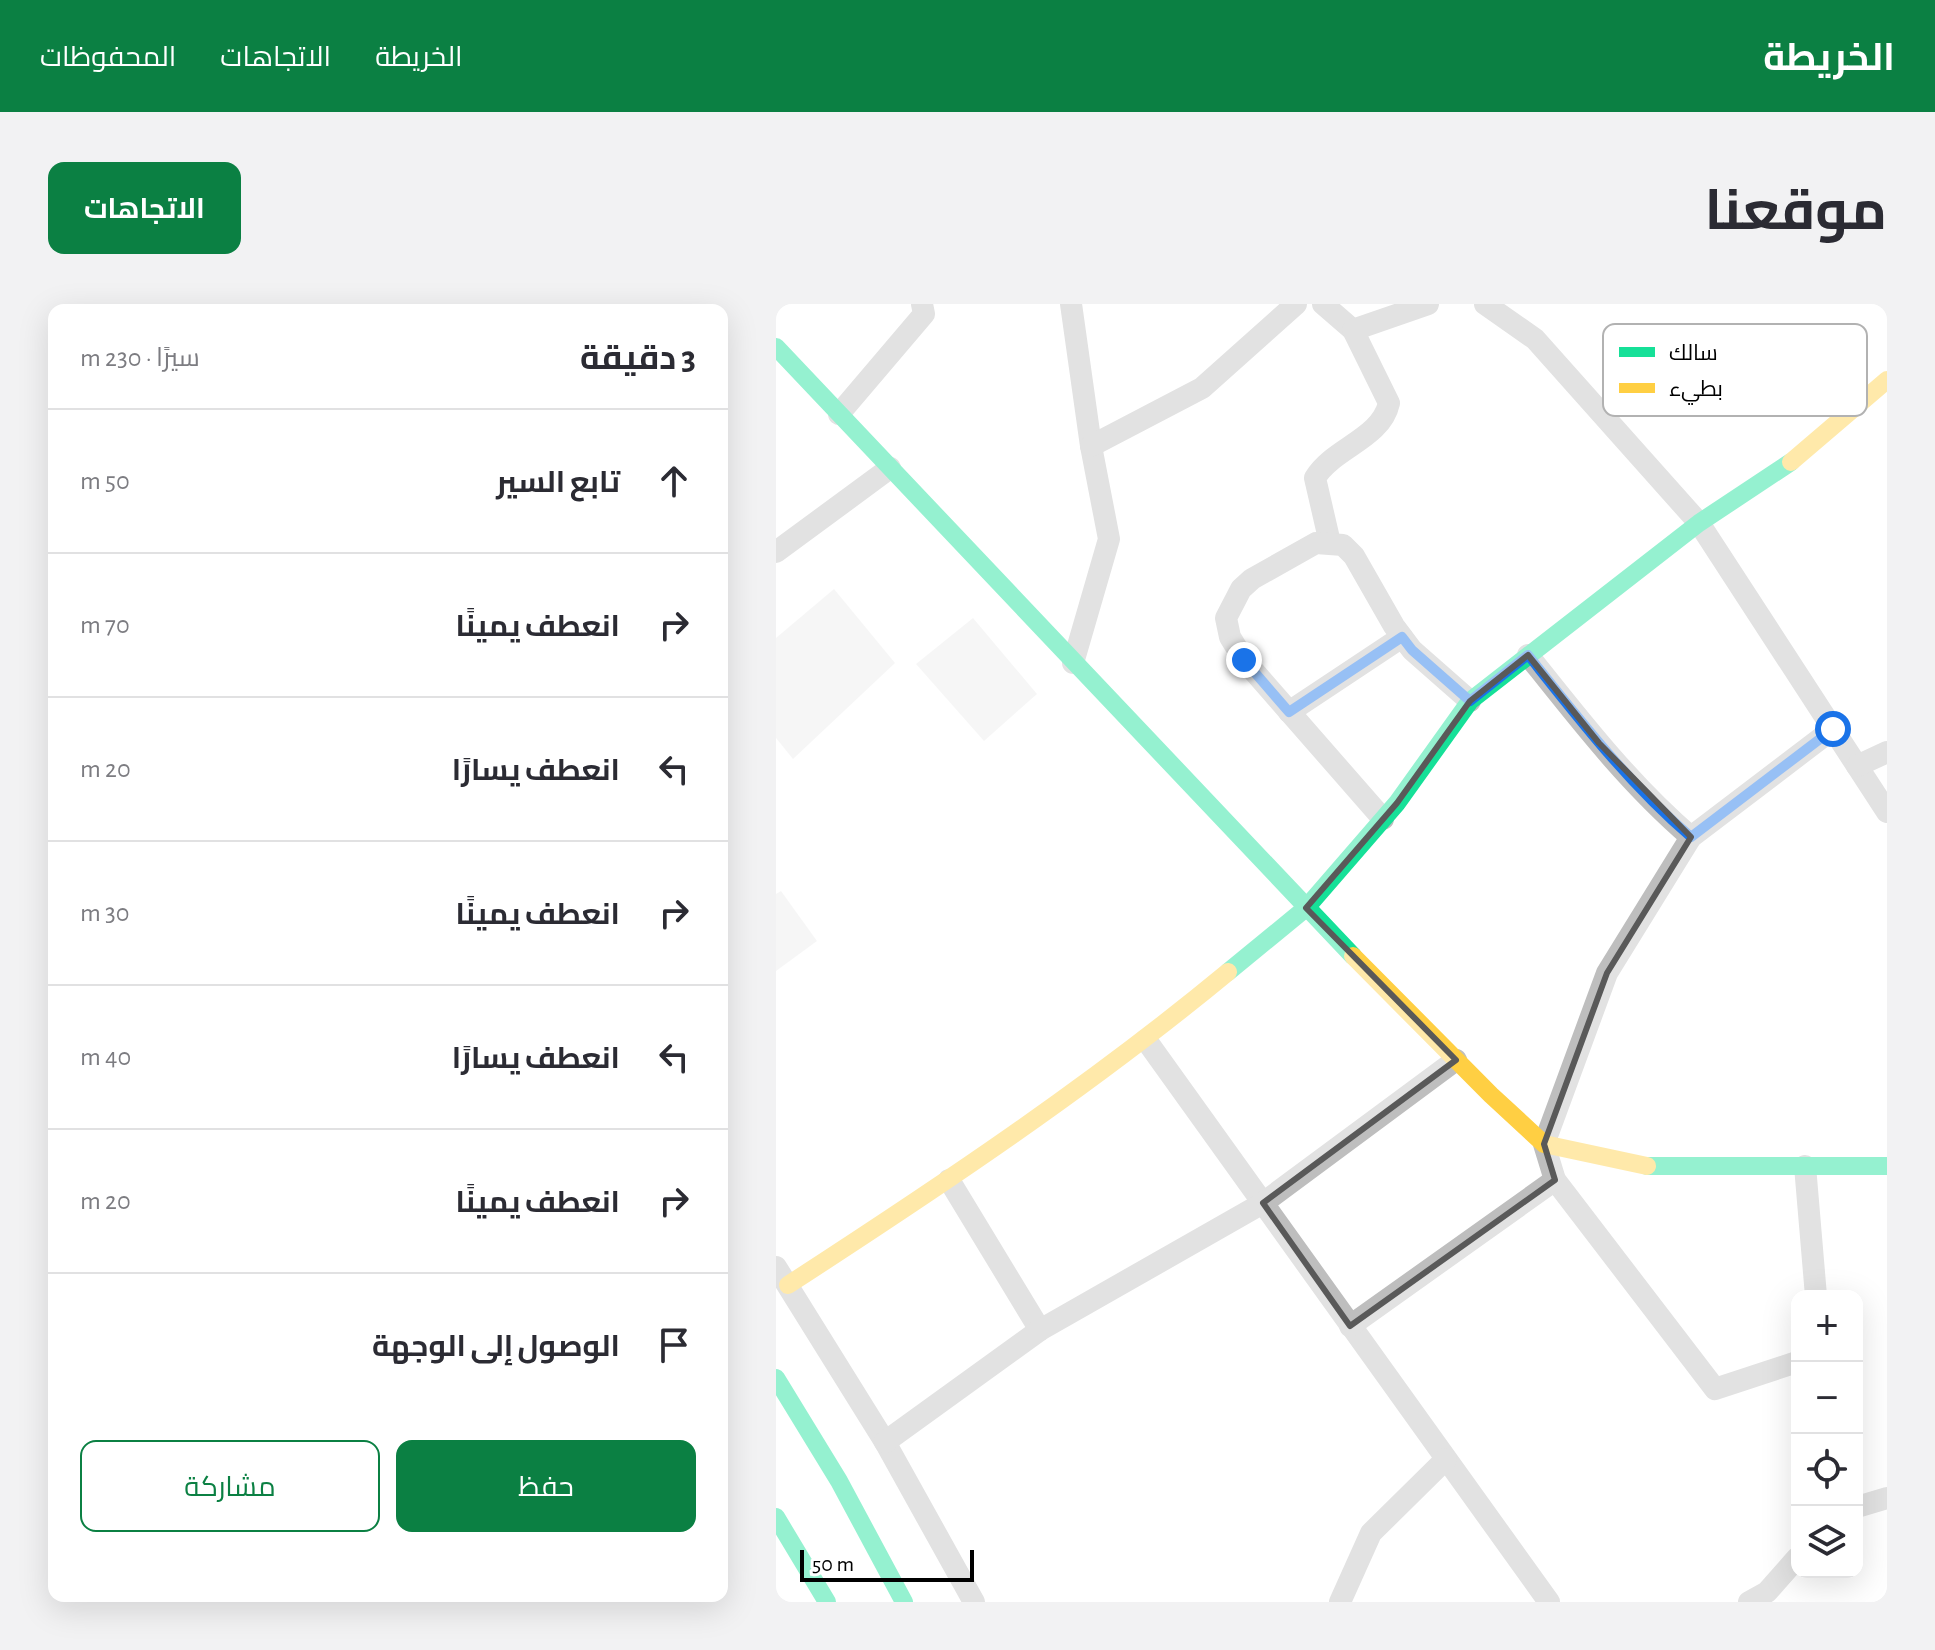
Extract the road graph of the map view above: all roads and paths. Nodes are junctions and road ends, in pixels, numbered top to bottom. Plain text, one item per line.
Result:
1 (922, 304) edge
2 (1071, 304) edge
3 (1296, 304) edge
4 (1323, 304) edge
5 (1428, 304) edge
6 (1485, 304) edge
7 (1353, 330) junction
8 (776, 347) edge
9 (1887, 380) edge
10 (1867, 397) edge
11 (839, 414) junction
12 (1603, 415) edge
13 (1604, 416) edge
14 (1846, 416) edge
15 (1091, 446) junction
16 (890, 468) junction
17 (1699, 523) junction
18 (1330, 543) junction
19 (776, 552) edge
20 (1402, 637) junction
21 (1528, 655) junction
22 (1073, 663) junction
23 (1470, 701) junction
24 (1289, 712) junction
25 (1833, 729) junction
26 (1887, 752) edge
27 (1857, 766) junction
28 (1887, 812) edge
29 (1383, 819) junction
30 (1691, 837) junction
31 (1306, 908) junction
32 (1146, 1040) junction
33 (1456, 1060) junction
34 (1544, 1144) junction
35 (1805, 1166) junction
36 (1887, 1166) edge
37 (949, 1180) junction
38 (1555, 1180) junction
39 (1263, 1203) junction
40 (782, 1276) edge
41 (1815, 1290) edge
42 (1350, 1326) junction
43 (1040, 1330) junction
44 (1791, 1364) edge
45 (776, 1378) edge
46 (885, 1442) junction
47 (1446, 1459) junction
48 (1887, 1498) edge
49 (1860, 1506) edge
50 (776, 1517) edge
51 (1791, 1565) edge
52 (827, 1602) edge
53 (904, 1602) edge
54 (974, 1602) edge
55 (1340, 1602) edge
56 (1549, 1602) edge
57 (1749, 1602) edge

1 - 11 street
2 - 15 street
3 - 15 street
4 - 7 street
5 - 7 street
6 - 12 street
7 - 18 street
8 - 11 main road
9 - 10 main road
11 - 16 main road
13 - 17 street
14 - 17 main road
15 - 22 street
16 - 19 street
16 - 22 main road
17 - 21 main road
17 - 25 street
18 - 20 street
18 - 24 street
20 - 23 street
20 - 24 street
21 - 23 main road
21 - 30 street
22 - 31 main road
23 - 29 main road
24 - 29 street
25 - 27 street
25 - 30 street
26 - 27 street
27 - 28 street
29 - 31 main road
30 - 34 street
31 - 32 main road
31 - 33 main road
32 - 37 main road
32 - 39 street
33 - 34 main road
33 - 39 street
34 - 35 main road
34 - 38 street
35 - 36 main road
35 - 41 street
37 - 40 main road
37 - 43 street
38 - 42 street
38 - 44 street
39 - 42 street
39 - 43 street
40 - 46 street
42 - 47 street
43 - 46 street
45 - 53 main road
46 - 54 street
47 - 55 street
47 - 56 street
48 - 49 street
50 - 52 main road
51 - 57 street

